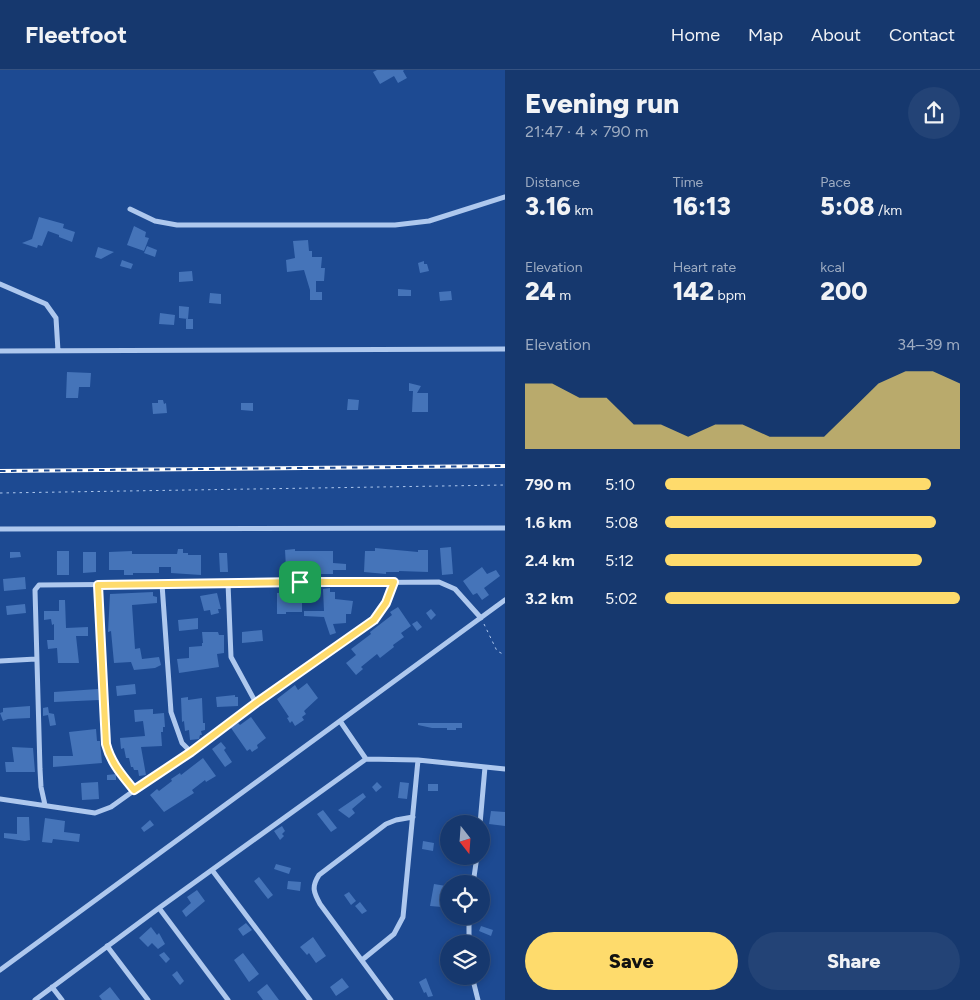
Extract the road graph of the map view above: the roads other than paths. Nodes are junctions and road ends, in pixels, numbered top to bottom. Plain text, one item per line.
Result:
1 (505, 197) edge
2 (130, 209) dead end
3 (0, 284) edge
4 (505, 349) edge
5 (0, 351) edge
6 (58, 351) junction
7 (505, 528) edge
8 (0, 529) edge
9 (394, 582) junction
10 (228, 583) junction
11 (162, 584) junction
12 (98, 585) junction
13 (505, 600) edge
14 (481, 618) junction
15 (36, 659) junction
16 (0, 661) edge
17 (256, 703) junction
18 (340, 720) junction
19 (191, 752) junction
20 (366, 759) junction
21 (418, 760) junction
22 (485, 767) junction
23 (505, 769) edge
24 (134, 790) junction
25 (0, 799) edge
26 (46, 805) junction
27 (481, 815) edge
28 (413, 817) junction
29 (212, 870) junction
30 (159, 908) junction
31 (107, 946) junction
32 (362, 960) junction
33 (0, 970) edge
34 (474, 985) edge
35 (52, 987) junction
36 (35, 1000) edge
37 (62, 1000) edge
38 (148, 1000) edge
39 (228, 1000) edge
40 (310, 1000) edge
41 (391, 1000) edge
42 (478, 1000) edge

1 - 2 street
3 - 6 street
4 - 6 street
5 - 6 street
7 - 8 street
9 - 10 street
9 - 14 street
9 - 17 street
10 - 11 street
10 - 17 street
11 - 12 street
11 - 19 street
12 - 15 street
12 - 24 street
13 - 14 street
14 - 18 street
15 - 16 street
15 - 26 street
17 - 19 street
18 - 20 street
18 - 33 street
19 - 24 street
20 - 21 street
20 - 29 street
21 - 22 street
21 - 28 street
22 - 23 street
22 - 27 street
24 - 26 street
25 - 26 street
28 - 32 street
28 - 32 street
29 - 30 street
29 - 40 street
30 - 31 street
30 - 39 street
31 - 35 street
31 - 38 street
32 - 41 street
34 - 42 street
35 - 36 street
35 - 37 street

